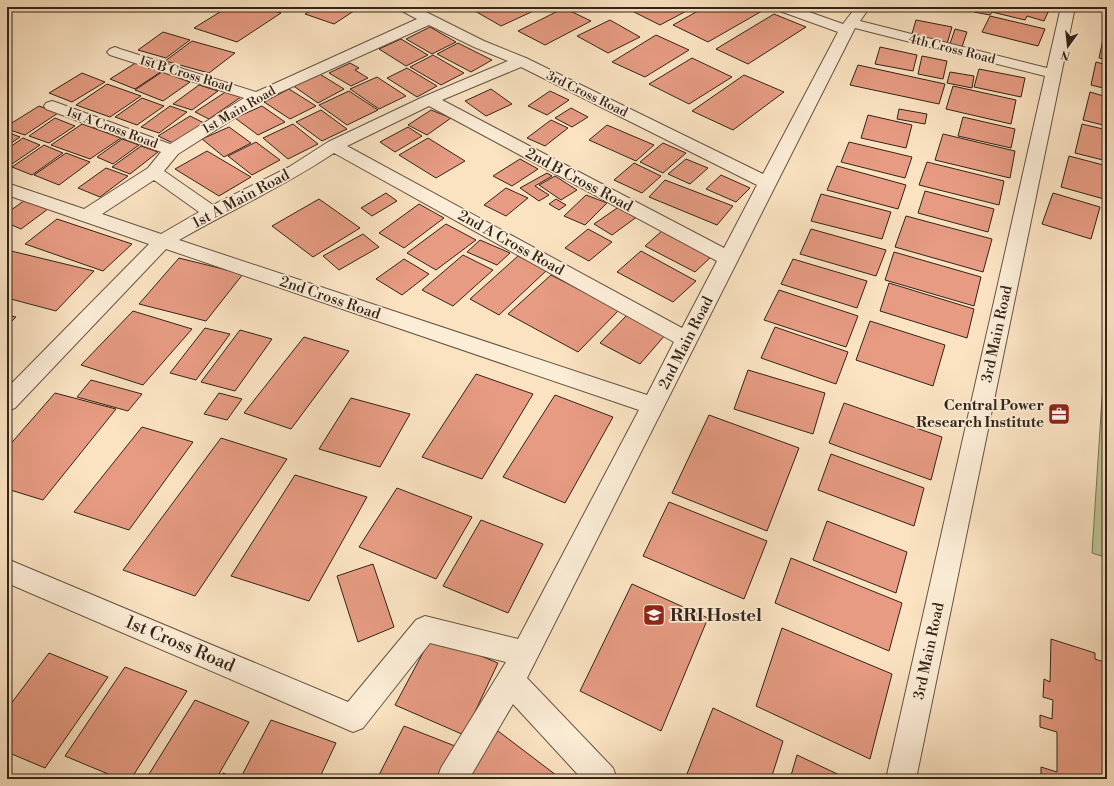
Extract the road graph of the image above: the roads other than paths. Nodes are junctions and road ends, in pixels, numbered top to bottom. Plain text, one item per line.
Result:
1 (405, 7) edge
2 (782, 7) edge
3 (863, 7) edge
4 (1068, 7) edge
5 (429, 19) junction
6 (848, 27) junction
7 (115, 52) dead end
8 (521, 61) junction
9 (1054, 74) junction
10 (257, 97) junction
11 (429, 100) junction
12 (52, 106) dead end
13 (334, 146) junction
14 (172, 150) junction
15 (154, 172) junction
16 (768, 184) junction
17 (7, 189) edge
18 (212, 213) junction
19 (86, 216) junction
20 (163, 242) junction
21 (729, 259) junction
22 (687, 340) junction
23 (7, 402) edge
24 (654, 406) junction
25 (7, 571) edge
26 (525, 654) junction
27 (511, 681) junction
28 (452, 779) edge
29 (602, 779) edge
30 (901, 779) edge

1 - 5 street, 3rd Cross Road
2 - 6 street, 4th Cross Road
3 - 6 street, 2nd Main Road
4 - 9 street, 3rd Main Road
5 - 8 street, 3rd Cross Road
5 - 10 street, 1st Main Road
6 - 9 street, 4th Cross Road
6 - 16 street, 2nd Main Road
7 - 10 street, 1st B Cross Road
8 - 11 street, 1st A Main Road
8 - 16 street, 3rd Cross Road
9 - 30 street, 3rd Main Road
10 - 14 street, 1st Main Road
11 - 13 street, 1st A Main Road
11 - 21 street, 2nd B Cross Road
12 - 14 street, 1st A Cross Road
13 - 18 street, 1st A Main Road
13 - 22 street, 2nd A Cross Road
14 - 15 street, 1st Main Road
15 - 18 street
15 - 19 street, 1st Main Road
16 - 21 street, 2nd Main Road
17 - 19 street, 2nd Cross Road
18 - 20 street, 1st A Main Road
19 - 20 street, 2nd Cross Road
20 - 23 street, 1st A Main Road
20 - 24 street, 2nd Cross Road
21 - 22 street, 2nd Main Road
22 - 24 street, 2nd Main Road
24 - 26 street, 2nd Main Road
25 - 26 street, 1st Cross Road
26 - 27 street, 2nd Main Road
27 - 28 street, 2nd Main Road
27 - 29 street

